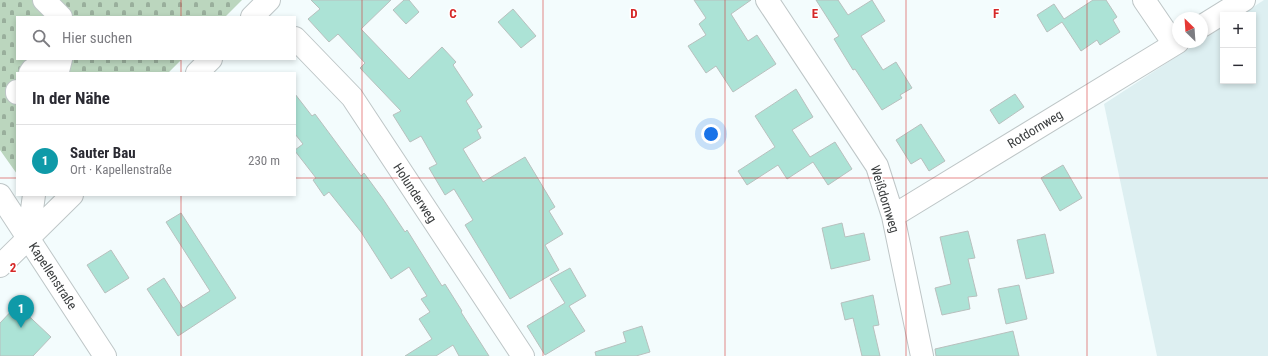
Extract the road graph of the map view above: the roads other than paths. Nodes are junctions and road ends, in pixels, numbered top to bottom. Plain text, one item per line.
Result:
1 (44, 0) edge
2 (767, 0) edge
3 (1144, 0) edge
4 (1244, 0) edge
5 (60, 16) edge
6 (1208, 22) edge
7 (1172, 38) edge
8 (296, 39) edge
9 (1172, 45) edge
10 (61, 60) edge
11 (210, 60) edge
12 (31, 72) edge
13 (198, 72) edge
14 (0, 196) edge
15 (34, 196) edge
16 (71, 196) edge
17 (893, 216) junction
18 (28, 238) junction
19 (0, 266) edge
20 (105, 356) edge
21 (523, 356) edge
22 (922, 356) edge

1 - 5 street
2 - 17 street, Weißdornweg
3 - 7 street
4 - 6 street
8 - 21 street, Holunderweg
9 - 17 street, Rotdornweg
10 - 12 street
11 - 13 street
14 - 18 street, Kapellenstraße
15 - 18 street
16 - 18 street
17 - 22 street, Weißdornweg
18 - 19 street
18 - 20 street, Kapellenstraße

